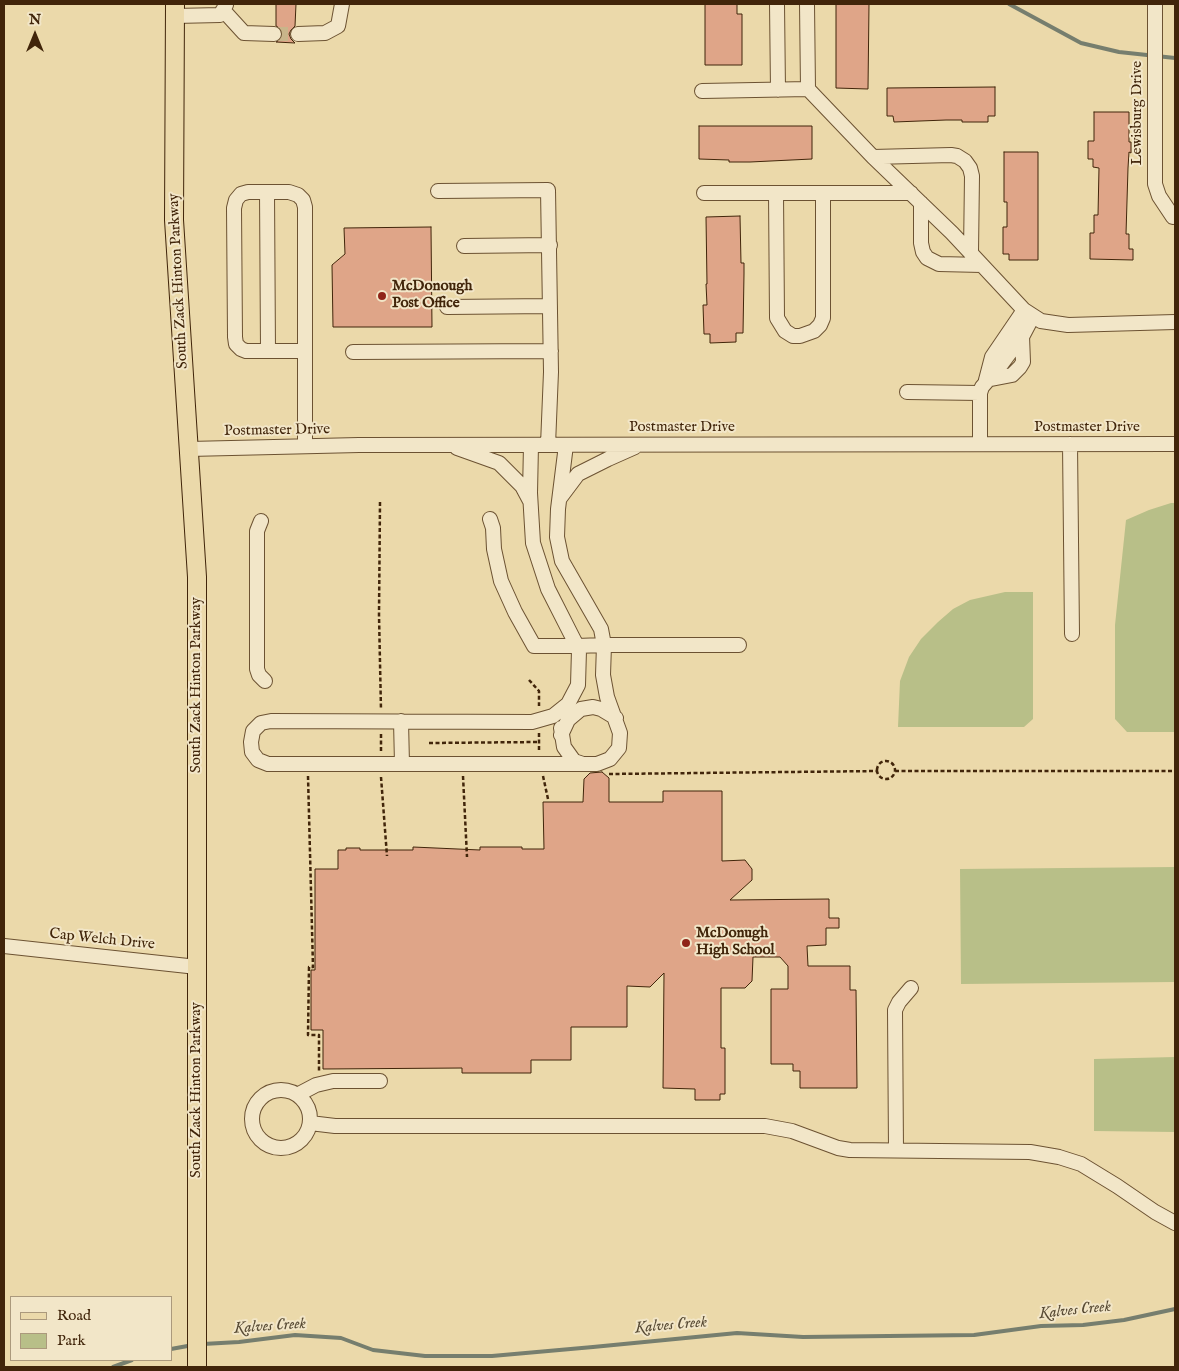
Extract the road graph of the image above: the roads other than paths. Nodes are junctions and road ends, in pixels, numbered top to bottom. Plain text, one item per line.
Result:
1 (342, 4) edge
2 (777, 4) edge
3 (807, 4) edge
4 (1155, 4) edge
5 (224, 7) edge
6 (175, 10) edge
7 (274, 34) tunnel mouth
8 (298, 34) tunnel mouth
9 (808, 89) junction
10 (778, 90) junction
11 (702, 91) dead end
12 (873, 157) junction
13 (438, 191) dead end
14 (267, 192) junction
15 (704, 193) dead end
16 (822, 193) junction
17 (776, 194) junction
18 (916, 198) junction
19 (1173, 217) dead end
20 (550, 245) junction
21 (464, 246) dead end
22 (971, 252) junction
23 (982, 265) junction
24 (550, 306) junction
25 (447, 308) dead end
26 (1029, 313) junction
27 (1175, 322) edge
28 (268, 351) junction
29 (304, 351) junction
30 (551, 351) junction
31 (353, 352) dead end
32 (983, 387) junction
33 (907, 392) dead end
34 (980, 444) junction
35 (1070, 444) junction
36 (1175, 444) edge
37 (450, 445) junction
38 (531, 445) junction
39 (548, 445) junction
40 (566, 445) junction
41 (641, 445) junction
42 (305, 446) junction
43 (189, 449) junction
44 (559, 499) junction
45 (531, 502) junction
46 (490, 519) dead end
47 (261, 521) dead end
48 (1072, 634) dead end
49 (604, 645) junction
50 (739, 645) dead end
51 (577, 646) junction
52 (265, 680) dead end
53 (581, 709) junction
54 (561, 712) junction
55 (616, 718) junction
56 (401, 721) junction
57 (561, 735) junction
58 (402, 764) junction
59 (583, 764) junction
60 (4, 946) edge
61 (197, 967) junction
62 (911, 988) dead end
63 (380, 1081) dead end
64 (297, 1095) junction
65 (310, 1124) junction
66 (896, 1150) junction
67 (1175, 1222) edge
68 (198, 1367) edge

1 - 8 street
2 - 10 street
3 - 9 street
4 - 19 street, Lewisburg Drive
5 - 6 street
5 - 7 street
6 - 43 main road, South Zack Hinton Parkway
9 - 10 street
9 - 12 street
10 - 11 street
12 - 18 street
12 - 22 street
13 - 20 street
14 - 28 street
14 - 28 street
14 - 29 street
15 - 17 street
16 - 17 street
16 - 17 street
16 - 18 street
18 - 22 street
18 - 23 street
20 - 21 street
20 - 24 street
22 - 23 street
23 - 26 street
24 - 25 street
24 - 30 street
26 - 27 street
26 - 32 street
26 - 32 street
28 - 29 street
29 - 42 street
30 - 31 street
30 - 39 street
32 - 33 street
32 - 34 street
34 - 35 street, Postmaster Drive
34 - 41 street, Postmaster Drive
35 - 36 street, Postmaster Drive
35 - 48 street
37 - 38 street, Postmaster Drive
37 - 42 street, Postmaster Drive
37 - 45 street
38 - 39 street, Postmaster Drive
38 - 45 street
39 - 40 street, Postmaster Drive
40 - 41 street, Postmaster Drive
40 - 44 street
41 - 44 street
42 - 43 street, Postmaster Drive
43 - 61 main road, South Zack Hinton Parkway
44 - 49 street
45 - 51 street
46 - 51 street
47 - 52 street
49 - 50 street
49 - 51 street
49 - 55 street
51 - 54 street
53 - 54 street
53 - 55 street
53 - 57 street
54 - 56 street
54 - 57 street
55 - 59 street
56 - 58 street
56 - 58 street
57 - 59 street
58 - 59 street
60 - 61 street, Cap Welch Drive
61 - 68 main road, South Zack Hinton Parkway
62 - 66 street
63 - 64 street
64 - 65 street
64 - 65 street
65 - 66 street
66 - 67 street

